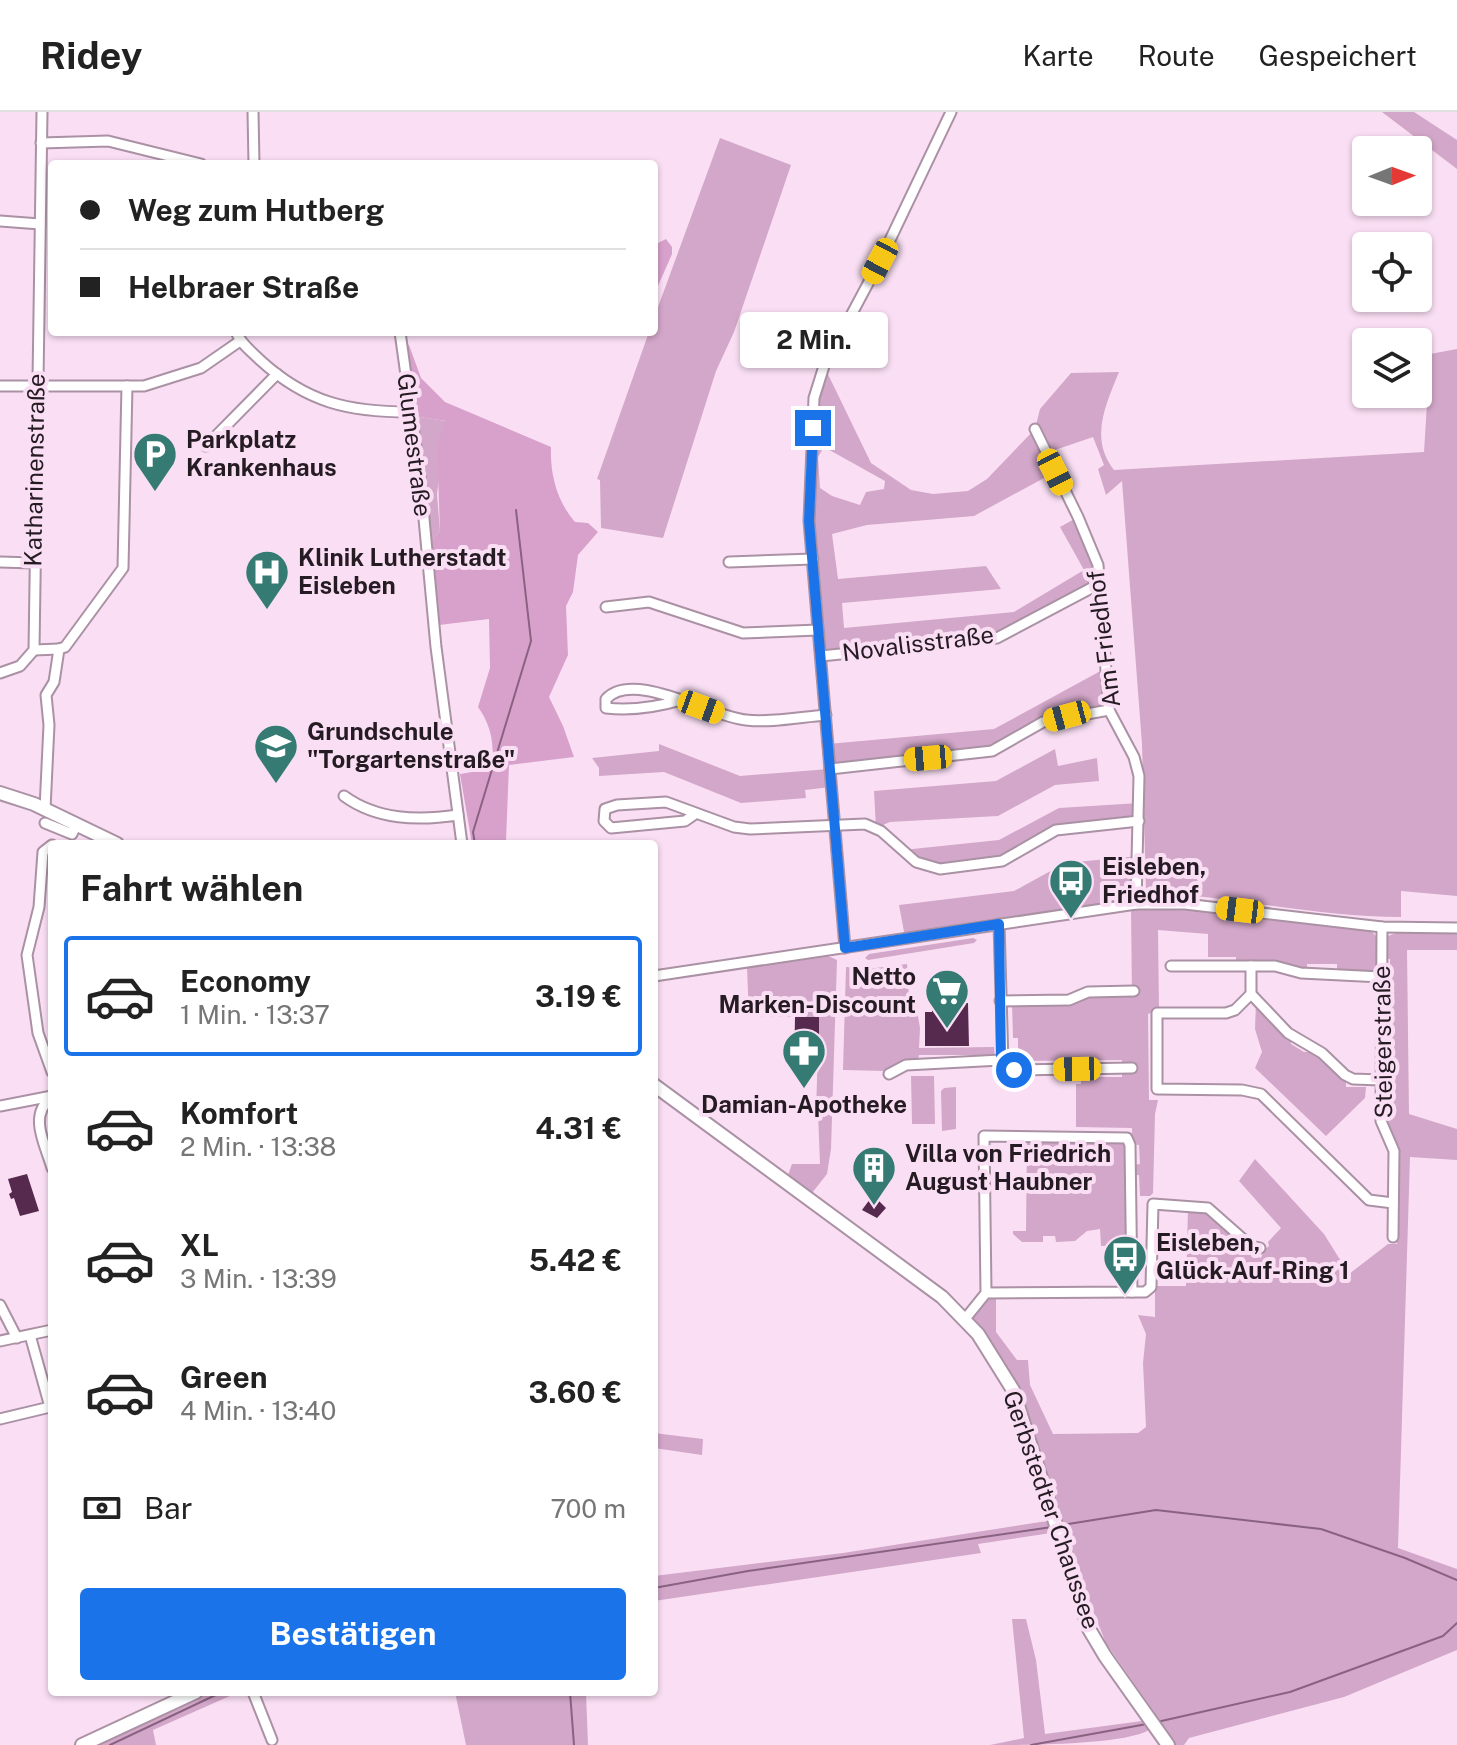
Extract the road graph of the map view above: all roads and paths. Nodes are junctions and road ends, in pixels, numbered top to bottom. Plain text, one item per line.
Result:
1 (42, 112) edge
2 (253, 112) edge
3 (951, 112) edge
4 (41, 143) junction
5 (185, 160) edge
6 (254, 160) edge
7 (0, 221) edge
8 (40, 224) junction
9 (238, 336) edge
10 (400, 336) edge
11 (277, 374) junction
12 (0, 386) edge
13 (127, 386) junction
14 (36, 388) junction
15 (410, 412) junction
16 (1035, 429) dead end
17 (206, 446) dead end
18 (813, 559) junction
19 (0, 562) edge
20 (729, 562) dead end
21 (34, 563) junction
22 (1099, 584) junction
23 (606, 607) dead end
24 (818, 630) junction
25 (59, 649) junction
26 (34, 650) junction
27 (821, 656) junction
28 (5, 672) edge
29 (681, 700) junction
30 (1109, 710) junction
31 (826, 715) junction
32 (830, 769) junction
33 (0, 793) edge
34 (344, 796) dead end
35 (45, 809) junction
36 (695, 814) junction
37 (458, 815) junction
38 (1139, 821) junction
39 (45, 823) dead end
40 (834, 824) junction
41 (76, 826) junction
42 (108, 840) edge
43 (461, 840) edge
44 (48, 848) edge
45 (48, 871) edge
46 (42, 876) junction
47 (1136, 904) junction
48 (999, 924) junction
49 (1382, 927) junction
50 (1457, 928) edge
51 (845, 948) junction
52 (1171, 966) dead end
53 (1251, 966) junction
54 (658, 975) edge
55 (1381, 977) junction
56 (1134, 991) dead end
57 (1251, 994) junction
58 (1000, 1001) junction
59 (48, 1061) edge
60 (1002, 1062) junction
61 (1132, 1068) dead end
62 (889, 1074) dead end
63 (1381, 1080) junction
64 (658, 1088) edge
65 (48, 1098) edge
66 (48, 1101) edge
67 (0, 1106) edge
68 (48, 1147) edge
69 (1393, 1203) junction
70 (1393, 1237) dead end
71 (1260, 1248) dead end
72 (1132, 1292) junction
73 (986, 1293) junction
74 (0, 1305) edge
75 (965, 1319) junction
76 (48, 1331) edge
77 (30, 1335) junction
78 (17, 1338) junction
79 (0, 1341) edge
80 (48, 1400) edge
81 (48, 1407) edge
82 (0, 1419) edge
83 (187, 1696) edge
84 (255, 1696) edge
85 (272, 1740) dead end
86 (82, 1745) edge
87 (1168, 1745) edge

1 - 4 street, Katharinenstraße
2 - 6 street
3 - 18 street
4 - 5 street
4 - 8 street, Katharinenstraße
7 - 8 street
8 - 14 street, Katharinenstraße
9 - 11 street
9 - 13 street
10 - 15 street, Glumestraße
11 - 15 street
11 - 17 street
12 - 14 street
13 - 14 street
13 - 25 street
14 - 21 street, Katharinenstraße
15 - 37 street, Glumestraße
16 - 22 street, Am Friedhof
18 - 20 street
18 - 24 street
19 - 21 street
21 - 26 street, Katharinenstraße
22 - 27 street, Novalisstraße
22 - 30 street, Am Friedhof
23 - 24 street
24 - 27 street
25 - 26 street
25 - 35 street
26 - 28 street
27 - 31 street
29 - 29 street
29 - 31 street
30 - 32 street
30 - 38 street, Am Friedhof
31 - 32 street
32 - 40 street
33 - 35 main road
34 - 37 street
35 - 41 main road
36 - 36 street
36 - 40 street
37 - 43 street, Glumestraße
38 - 40 street
38 - 47 street, Am Friedhof
39 - 41 street
40 - 51 street
41 - 42 main road
44 - 46 street
45 - 46 street
46 - 59 street
47 - 48 street
47 - 49 street
48 - 51 street
48 - 58 street
49 - 50 street
49 - 55 street, Steigerstraße
51 - 54 street
52 - 53 street
53 - 55 street
53 - 57 street
55 - 63 street, Steigerstraße
56 - 58 street
57 - 63 street
57 - 69 street
58 - 60 street
60 - 61 street
60 - 62 street
63 - 69 street, Steigerstraße
64 - 75 main road, Gerbstedter Chaussee
65 - 67 street
66 - 68 street
69 - 70 street, Steigerstraße
71 - 72 street
72 - 73 street
72 - 73 street
73 - 75 street
74 - 78 street
75 - 87 main road, Gerbstedter Chaussee
76 - 77 street
77 - 78 street
77 - 80 street
78 - 79 street
81 - 82 street
83 - 86 main road
84 - 85 street

